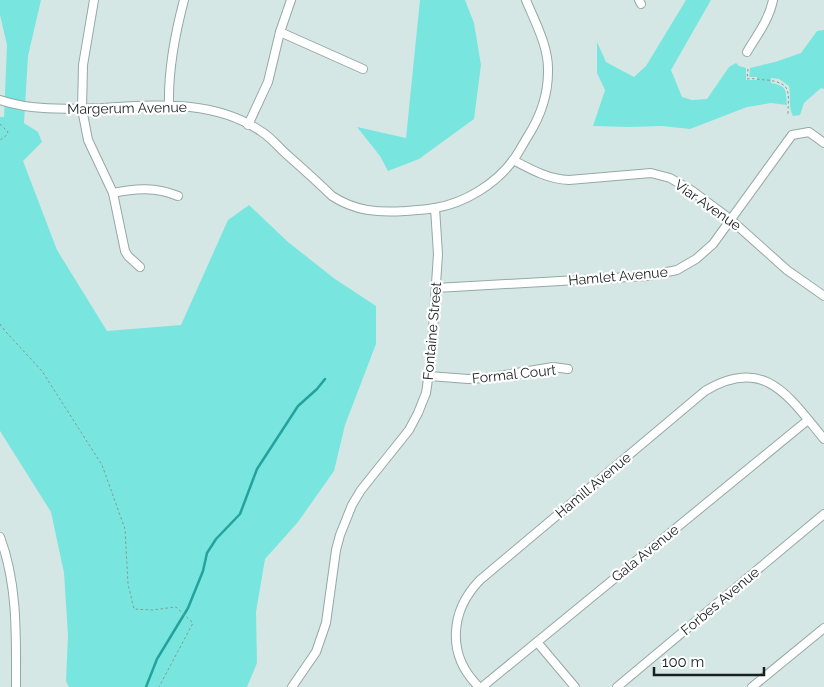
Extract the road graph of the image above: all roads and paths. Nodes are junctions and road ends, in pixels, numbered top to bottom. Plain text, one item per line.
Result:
1 (94, 0) edge
2 (184, 0) edge
3 (291, 0) edge
4 (526, 0) edge
5 (773, 0) edge
6 (280, 32) junction
7 (746, 52) dead end
8 (748, 69) dead end
9 (363, 70) dead end
10 (0, 100) edge
11 (169, 105) junction
12 (82, 109) junction
13 (788, 114) dead end
14 (0, 124) edge
15 (248, 125) junction
16 (0, 140) edge
17 (824, 143) edge
18 (513, 160) junction
19 (113, 193) junction
20 (178, 196) dead end
21 (435, 208) junction
22 (730, 219) junction
23 (140, 267) dead end
24 (436, 288) junction
25 (824, 296) edge
26 (0, 324) edge
27 (568, 369) dead end
28 (429, 376) junction
29 (808, 420) junction
30 (824, 439) edge
31 (824, 514) edge
32 (0, 537) edge
33 (824, 628) edge
34 (537, 642) junction
35 (16, 687) edge
36 (159, 687) edge
37 (292, 687) edge
38 (480, 687) edge
39 (575, 687) edge
40 (617, 687) edge
41 (752, 687) edge

1 - 12 street
2 - 11 street
3 - 6 street
4 - 18 street, Margerum Avenue
5 - 7 street
6 - 9 street
6 - 15 street
8 - 13 path
10 - 12 street, Margerum Avenue
11 - 12 street, Margerum Avenue
11 - 15 street, Margerum Avenue
12 - 19 street
14 - 16 path
15 - 21 street, Margerum Avenue
17 - 22 street, Hamlet Avenue
18 - 21 street, Margerum Avenue
18 - 22 street, Viar Avenue
19 - 20 street
19 - 23 street
21 - 24 street, Fontaine Street
22 - 24 street, Hamlet Avenue
22 - 25 street, Viar Avenue
24 - 28 street, Fontaine Street
26 - 36 path
27 - 28 street, Formal Court
28 - 37 street, Fontaine Street
29 - 30 street, Hamill Avenue
29 - 34 street, Gala Avenue
29 - 38 street, Hamill Avenue
31 - 40 street, Forbes Avenue
32 - 35 street
33 - 41 street
34 - 38 street, Gala Avenue
34 - 39 street

